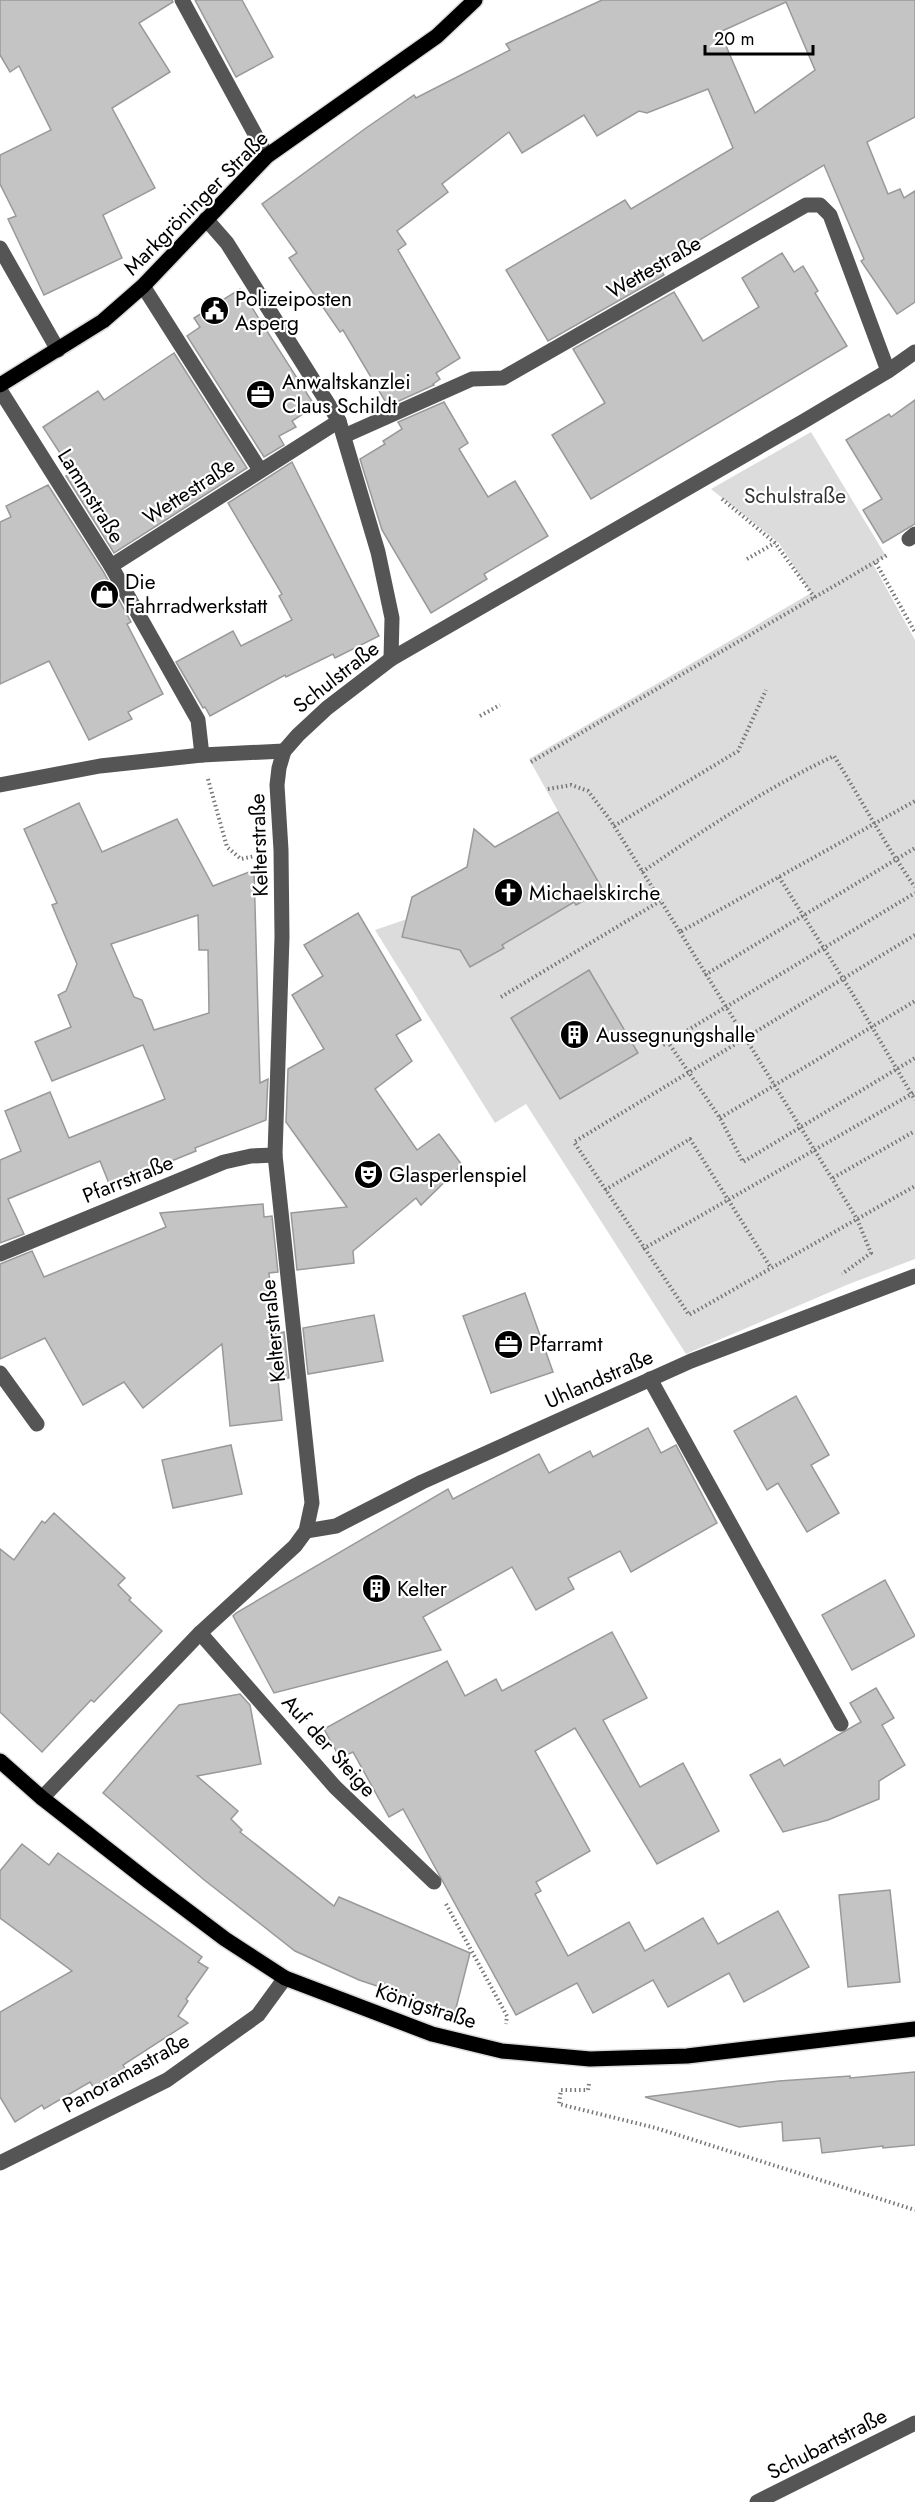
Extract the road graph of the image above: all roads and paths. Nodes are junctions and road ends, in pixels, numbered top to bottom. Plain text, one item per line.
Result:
1 (475, 0) edge
2 (190, 3) edge
3 (267, 156) junction
4 (206, 219) junction
5 (0, 248) edge
6 (143, 286) junction
7 (58, 350) junction
8 (915, 352) edge
9 (888, 371) junction
10 (0, 385) edge
11 (0, 390) edge
12 (341, 429) junction
13 (260, 470) junction
14 (701, 481) junction
15 (912, 537) edge
16 (775, 543) junction
17 (747, 559) dead end
18 (876, 563) junction
19 (111, 566) junction
20 (816, 598) junction
21 (915, 632) edge
22 (391, 659) junction
23 (766, 690) dead end
24 (500, 705) dead end
25 (480, 716) dead end
26 (284, 751) junction
27 (202, 755) junction
28 (531, 762) dead end
29 (0, 785) edge
30 (548, 789) dead end
31 (915, 801) edge
32 (875, 824) junction
33 (614, 826) junction
34 (915, 848) edge
35 (281, 850) junction
36 (895, 860) junction
37 (642, 872) junction
38 (779, 877) junction
39 (915, 887) edge
40 (915, 893) edge
41 (660, 901) junction
42 (802, 916) junction
43 (680, 932) junction
44 (915, 935) edge
45 (823, 948) junction
46 (705, 975) junction
47 (843, 979) junction
48 (501, 997) dead end
49 (915, 1001) edge
50 (726, 1006) junction
51 (872, 1027) junction
52 (746, 1038) junction
53 (668, 1042) junction
54 (663, 1045) dead end
55 (915, 1059) edge
56 (898, 1069) junction
57 (689, 1072) junction
58 (776, 1086) junction
59 (913, 1093) edge
60 (915, 1100) edge
61 (720, 1118) junction
62 (801, 1127) junction
63 (915, 1131) edge
64 (815, 1150) junction
65 (275, 1155) junction
66 (832, 1179) junction
67 (915, 1186) edge
68 (605, 1190) junction
69 (727, 1200) junction
70 (857, 1219) junction
71 (643, 1249) junction
72 (0, 1254) edge
73 (771, 1268) junction
74 (915, 1276) edge
75 (815, 1313) junction
76 (0, 1373) edge
77 (651, 1379) junction
78 (37, 1424) dead end
79 (306, 1531) junction
80 (200, 1633) junction
81 (841, 1724) dead end
82 (0, 1761) edge
83 (42, 1798) junction
84 (434, 1882) joint
85 (285, 1978) junction
86 (915, 2029) edge
87 (502, 2051) junction
88 (588, 2090) dead end
89 (0, 2163) edge
90 (915, 2210) edge
91 (915, 2423) edge
92 (758, 2502) edge

1 - 3 main road, Markgröninger Straße
2 - 3 street
3 - 4 main road, Markgröninger Straße
4 - 6 main road, Markgröninger Straße
4 - 12 street
5 - 7 street
6 - 7 main road, Markgröninger Straße
6 - 13 street, Wettestraße
7 - 10 main road, Markgröninger Straße
8 - 9 street, Schulstraße
9 - 12 street, Wettestraße
9 - 14 street, Schulstraße
11 - 19 street, Lammstraße
12 - 13 street, Wettestraße
12 - 22 street
13 - 19 street, Wettestraße
14 - 16 path
14 - 22 street, Schulstraße
15 - 18 path
16 - 17 path
16 - 20 path
18 - 20 path
18 - 21 path
19 - 27 street, Lammstraße
20 - 28 path
22 - 26 street, Schulstraße
23 - 33 path
24 - 25 path
26 - 27 street
26 - 35 street, Kelterstraße
27 - 29 street
27 - 35 path
30 - 33 path
31 - 32 path
32 - 36 path
32 - 37 path
32 - 38 path
33 - 37 path
34 - 36 path
35 - 65 street, Kelterstraße
36 - 39 path
36 - 42 path
37 - 41 path
38 - 42 path
38 - 43 path
40 - 45 path
41 - 43 path
41 - 48 path
42 - 45 path
42 - 46 path
43 - 46 path
44 - 47 path
45 - 47 path
45 - 50 path
46 - 50 path
47 - 51 path
47 - 52 path
49 - 51 path
50 - 52 path
50 - 53 path
51 - 56 path
51 - 58 path
52 - 57 path
52 - 58 path
53 - 54 path
53 - 57 path
55 - 56 path
56 - 59 path
56 - 62 path
57 - 61 path
57 - 68 path
58 - 61 path
58 - 62 path
59 - 60 path
59 - 64 path
61 - 62 path
62 - 64 path
63 - 66 path
64 - 66 path
64 - 69 path
65 - 72 street, Pfarrstraße
65 - 79 street, Kelterstraße
66 - 70 path
67 - 70 path
68 - 69 path
68 - 71 path
69 - 71 path
69 - 73 path
70 - 73 path
70 - 75 path
71 - 73 path
74 - 75 street, Uhlandstraße
75 - 77 street, Uhlandstraße
76 - 78 street
77 - 79 street, Uhlandstraße
77 - 81 street
79 - 80 street, Kelterstraße
80 - 83 street, Kelterstraße
80 - 84 street, Auf der Steige
82 - 83 main road, Königstraße
83 - 85 main road, Königstraße
84 - 87 path
85 - 87 main road, Königstraße
85 - 89 street, Panoramastraße
86 - 87 main road, Königstraße
88 - 90 path
91 - 92 street, Schubartstraße

